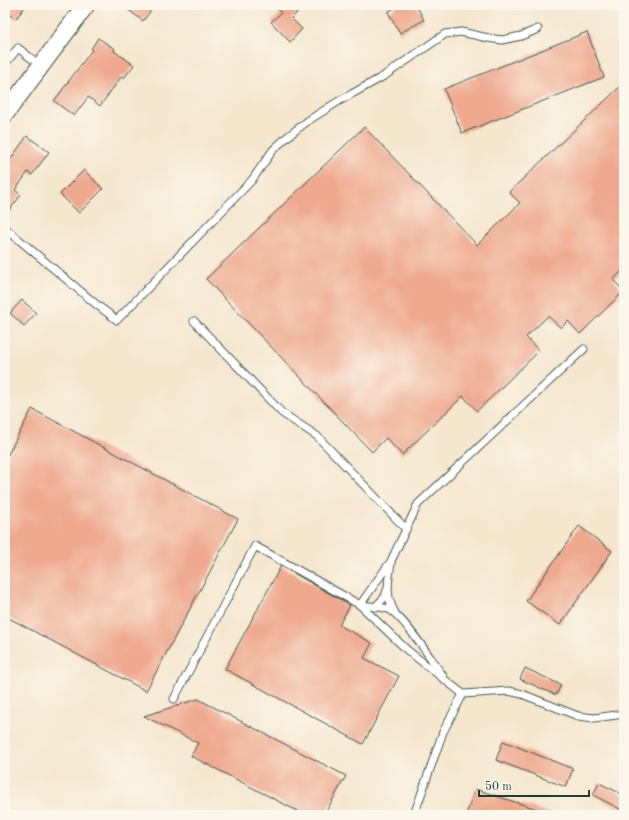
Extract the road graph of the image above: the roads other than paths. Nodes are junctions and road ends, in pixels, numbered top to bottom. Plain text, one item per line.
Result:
1 (86, 5) edge
2 (538, 29) dead end
3 (5, 64) edge
4 (41, 66) junction
5 (5, 114) edge
6 (5, 228) edge
7 (194, 321) dead end
8 (584, 349) dead end
9 (406, 529) junction
10 (391, 561) junction
11 (387, 588) junction
12 (360, 605) junction
13 (375, 607) junction
14 (396, 614) junction
15 (449, 684) junction
16 (463, 694) junction
17 (174, 698) dead end
18 (624, 714) edge
19 (414, 815) edge

1 - 4 street
2 - 6 lane
3 - 4 lane
4 - 5 street
7 - 9 lane
8 - 9 lane
9 - 10 lane
10 - 11 lane
10 - 12 lane
11 - 13 lane
11 - 14 lane
12 - 13 lane
12 - 15 lane
12 - 17 lane
13 - 14 lane
14 - 15 lane
15 - 16 lane
16 - 18 lane
16 - 19 lane

